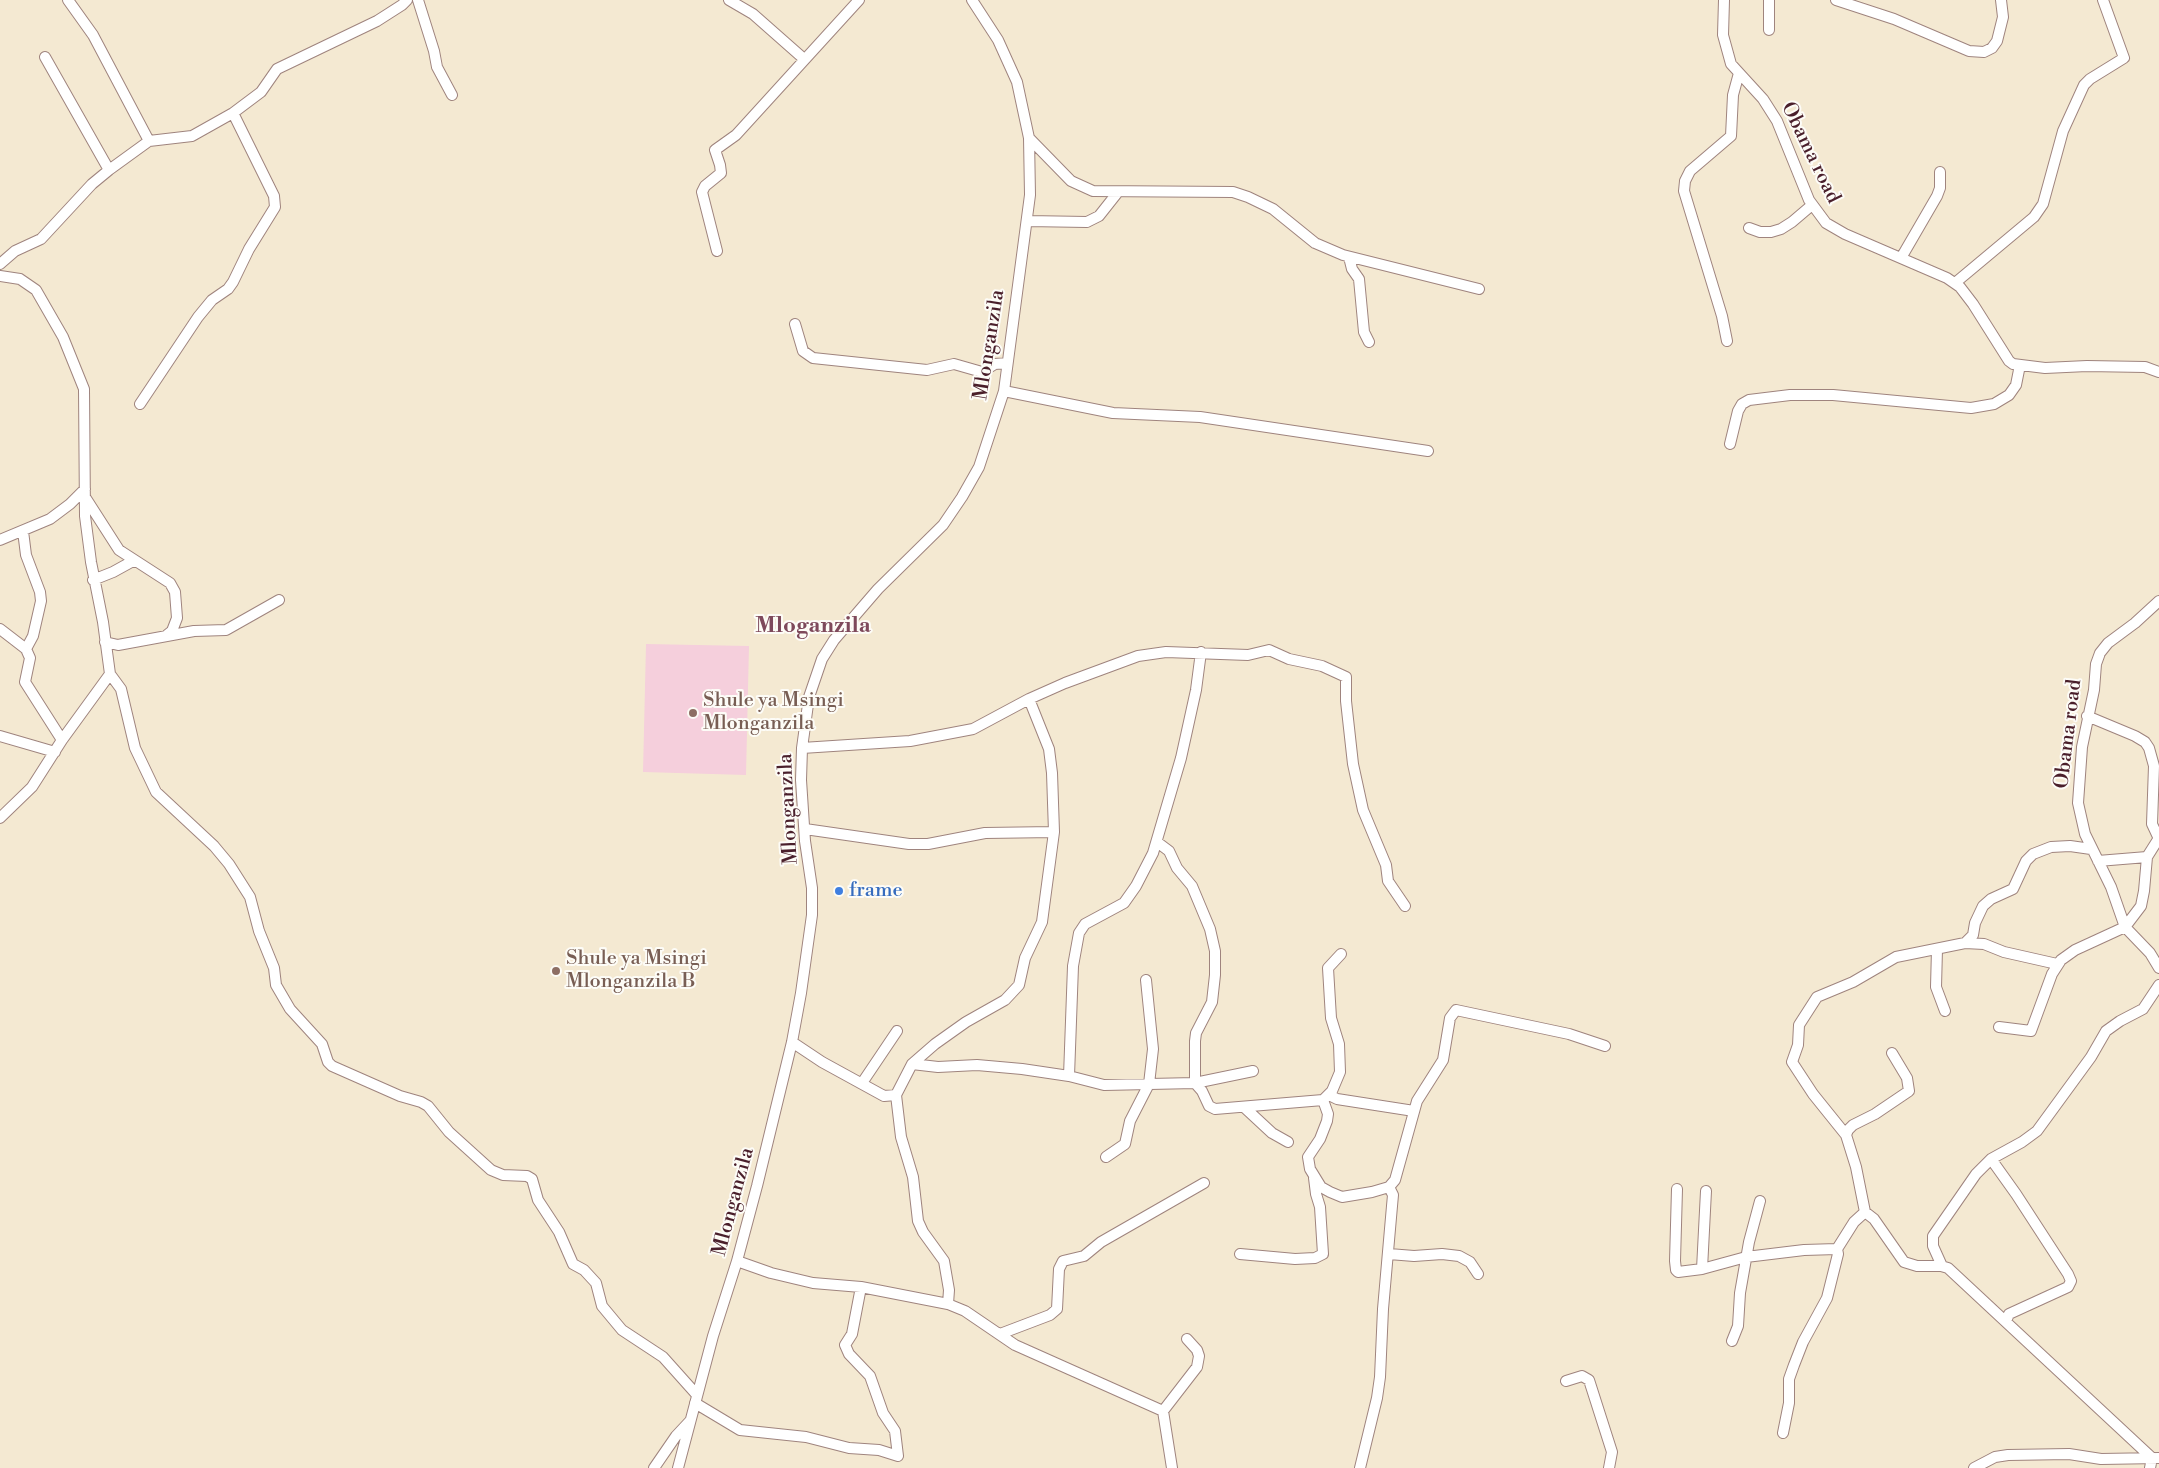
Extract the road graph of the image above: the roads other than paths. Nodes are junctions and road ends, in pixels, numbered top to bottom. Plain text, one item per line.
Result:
1 (68, 0) edge
2 (407, 0) edge
3 (418, 0) edge
4 (729, 0) edge
5 (859, 0) edge
6 (972, 0) edge
7 (1724, 0) edge
8 (1769, 0) edge
9 (1836, 0) edge
10 (2000, 0) edge
11 (2103, 0) edge
12 (1769, 30) dead end
13 (45, 57) dead end
14 (804, 59) junction
15 (1739, 73) junction
16 (452, 95) dead end
17 (233, 113) junction
18 (1029, 138) junction
19 (149, 141) junction
20 (109, 170) junction
21 (1940, 172) dead end
22 (1118, 192) junction
23 (1812, 205) junction
24 (1027, 221) junction
25 (1749, 228) dead end
26 (717, 251) dead end
27 (1349, 257) junction
28 (1901, 258) junction
29 (0, 264) edge
30 (0, 276) edge
31 (1955, 283) junction
32 (1478, 290) dead end
33 (796, 324) dead end
34 (1727, 341) dead end
35 (1369, 342) dead end
36 (1007, 363) junction
37 (2020, 365) junction
38 (2157, 369) edge
39 (1004, 391) junction
40 (140, 404) dead end
41 (1730, 444) dead end
42 (1428, 451) dead end
43 (85, 493) junction
44 (23, 531) junction
45 (0, 540) edge
46 (134, 561) junction
47 (94, 580) junction
48 (278, 600) dead end
49 (2159, 601) edge
50 (0, 628) edge
51 (167, 635) junction
52 (105, 642) junction
53 (26, 649) junction
54 (1200, 652) junction
55 (110, 674) junction
56 (1029, 699) junction
57 (2087, 716) junction
58 (0, 736) edge
59 (62, 740) junction
60 (802, 748) junction
61 (55, 752) junction
62 (0, 818) edge
63 (805, 829) junction
64 (1054, 832) junction
65 (2159, 839) edge
66 (1157, 842) junction
67 (2091, 849) junction
68 (2147, 857) junction
69 (2098, 861) junction
70 (1405, 906) dead end
71 (2125, 927) junction
72 (1966, 943) junction
73 (1937, 949) junction
74 (2155, 952) edge
75 (1341, 954) dead end
76 (2057, 964) junction
77 (2159, 968) edge
78 (1146, 980) dead end
79 (2159, 985) edge
80 (1945, 1012) dead end
81 (1999, 1027) dead end
82 (896, 1031) dead end
83 (792, 1042) junction
84 (1605, 1046) dead end
85 (1892, 1053) dead end
86 (912, 1064) junction
87 (1253, 1071) dead end
88 (1069, 1076) junction
89 (862, 1083) junction
90 (1195, 1083) junction
91 (1149, 1084) junction
92 (896, 1095) junction
93 (1326, 1098) junction
94 (1244, 1107) junction
95 (1414, 1111) junction
96 (1846, 1135) junction
97 (1288, 1142) dead end
98 (1106, 1157) dead end
99 (1991, 1159) junction
100 (1314, 1177) junction
101 (1204, 1183) dead end
102 (1389, 1187) junction
103 (1677, 1189) dead end
104 (1706, 1191) dead end
105 (1760, 1201) dead end
106 (1865, 1212) junction
107 (1837, 1249) junction
108 (1240, 1254) dead end
109 (1389, 1254) junction
110 (1746, 1257) junction
111 (737, 1261) junction
112 (1942, 1266) junction
113 (1702, 1269) junction
114 (1478, 1274) dead end
115 (861, 1287) junction
116 (948, 1304) junction
117 (2006, 1321) junction
118 (1000, 1334) junction
119 (1187, 1339) dead end
120 (1732, 1341) dead end
121 (1566, 1381) dead end
122 (696, 1399) junction
123 (1163, 1411) junction
124 (691, 1420) junction
125 (1783, 1433) dead end
126 (2154, 1461) edge
127 (654, 1468) edge
128 (678, 1468) edge
129 (1172, 1468) edge
130 (1360, 1468) edge
131 (1609, 1468) edge
132 (1969, 1468) edge
133 (1974, 1468) edge

1 - 19 street
2 - 17 street
3 - 16 street
4 - 14 street
5 - 14 street
6 - 18 street, Mlonganzila
7 - 15 street, Obama road
8 - 12 street
9 - 10 street
11 - 31 street
13 - 20 street
14 - 26 street
15 - 23 street, Obama road
15 - 34 street
17 - 19 street
17 - 40 street
18 - 22 street
18 - 24 street, Mlonganzila
19 - 20 street
20 - 29 street
21 - 28 street
22 - 24 street
22 - 27 street
23 - 25 street
23 - 28 street, Obama road
24 - 36 street, Mlonganzila
27 - 32 street
27 - 35 street
28 - 31 street, Obama road
30 - 43 street
31 - 37 street, Obama road
33 - 36 street
36 - 39 street, Mlonganzila
37 - 38 street
37 - 41 street
39 - 42 street
39 - 60 street, Mlonganzila
43 - 44 street
43 - 46 street
43 - 47 street
44 - 45 street
44 - 53 street
46 - 47 street
46 - 51 street
47 - 52 street
48 - 51 street
49 - 57 street, Obama road
50 - 53 street
51 - 52 street
52 - 55 street
53 - 59 street
54 - 56 street
54 - 66 street
54 - 70 street
55 - 59 street
55 - 122 street
56 - 60 street
56 - 64 street
57 - 65 street
57 - 67 street, Obama road
58 - 61 street
59 - 61 street
60 - 63 street, Mlonganzila
61 - 62 street
63 - 64 street
63 - 83 street, Mlonganzila
64 - 86 street
65 - 68 street
66 - 88 street
66 - 90 street
67 - 69 street, Obama road
67 - 72 street
68 - 69 street
68 - 71 street
69 - 71 street, Obama road
71 - 74 street, Obama road
71 - 76 street
72 - 73 street
72 - 76 street
73 - 80 street
73 - 96 street
74 - 77 street, Obama road
75 - 93 street
76 - 81 street
78 - 91 street
79 - 99 street
82 - 89 street
83 - 89 street
83 - 111 street, Mlonganzila
84 - 95 street
85 - 96 street
86 - 88 street
86 - 92 street
87 - 90 street
88 - 91 street
89 - 92 street
90 - 91 street
90 - 94 street
91 - 98 street
92 - 116 street
93 - 94 street
93 - 95 street
93 - 100 street
94 - 97 street
95 - 102 street
96 - 106 street
99 - 112 street
99 - 117 street
100 - 102 street
100 - 108 street
101 - 118 street
102 - 109 street
103 - 113 street
104 - 113 street
105 - 110 street
106 - 107 street
106 - 112 street
107 - 110 street
107 - 125 street
109 - 114 street
109 - 130 street
110 - 113 street
110 - 120 street
111 - 115 street
111 - 122 street, Mlonganzila
112 - 117 street
115 - 116 street
115 - 122 street
116 - 118 street
117 - 126 street
118 - 123 street
119 - 123 street
121 - 131 street
122 - 124 street, Mlonganzila
123 - 129 street
124 - 127 street
124 - 128 street, Mlonganzila
126 - 133 street
132 - 133 street

